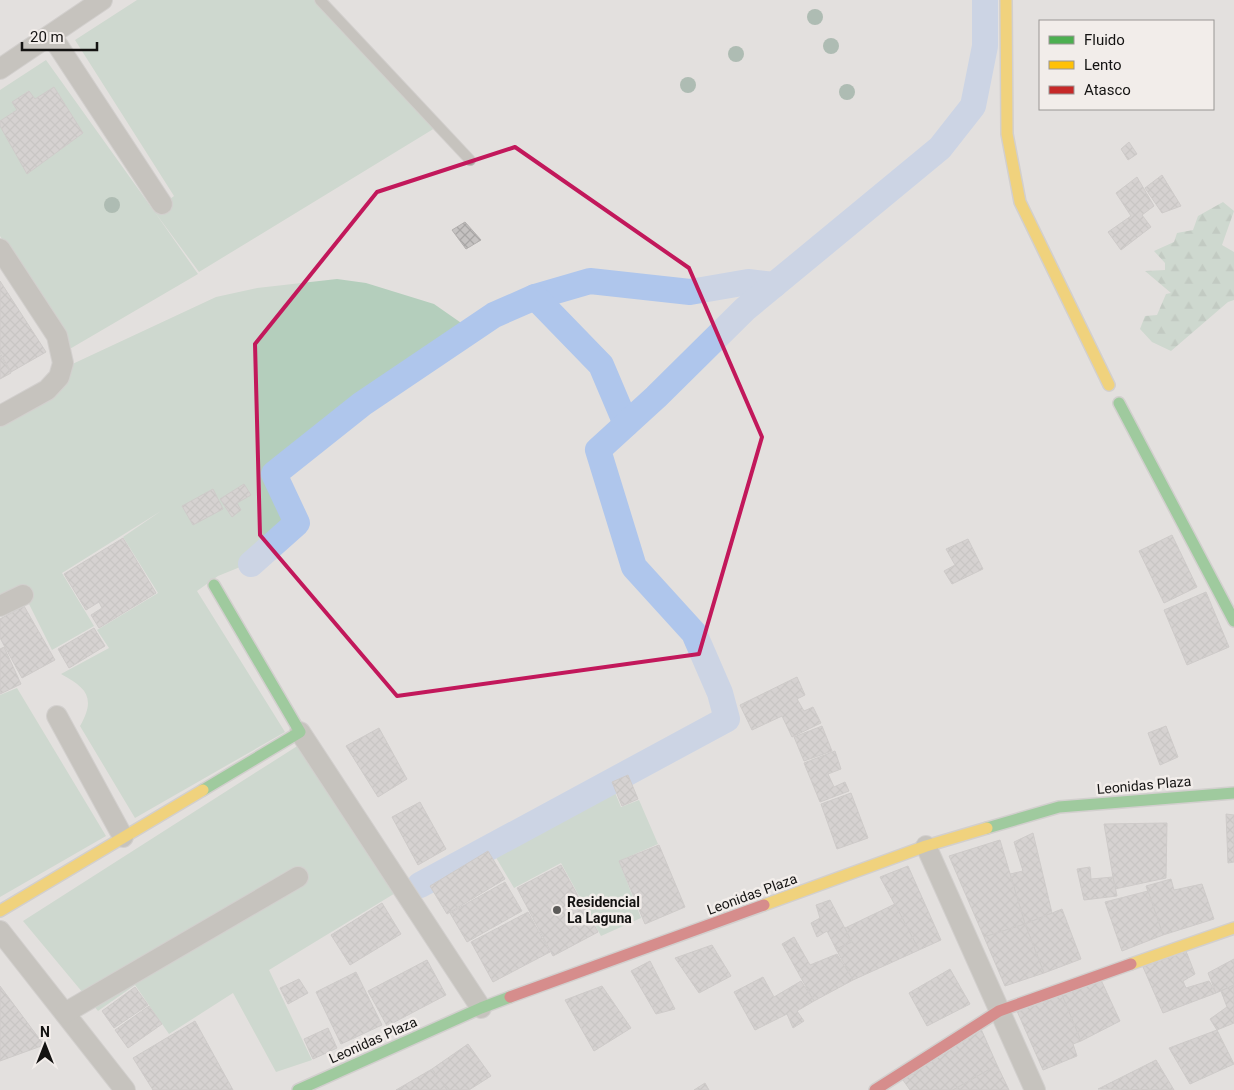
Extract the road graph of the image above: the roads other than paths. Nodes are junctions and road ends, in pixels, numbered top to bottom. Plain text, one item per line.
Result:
1 (102, 0) edge
2 (320, 0) edge
3 (1009, 4) edge
4 (51, 35) junction
5 (0, 69) edge
6 (470, 160) dead end
7 (162, 204) dead end
8 (0, 249) edge
9 (1109, 385) dead end
10 (1119, 403) dead end
11 (0, 416) edge
12 (214, 585) dead end
13 (23, 595) dead end
14 (0, 606) edge
15 (1234, 621) edge
16 (57, 716) dead end
17 (300, 732) junction
18 (1234, 793) edge
19 (123, 837) junction
20 (926, 846) junction
21 (298, 876) dead end
22 (0, 911) edge
23 (1234, 928) edge
24 (0, 931) edge
25 (481, 1008) junction
26 (1000, 1011) junction
27 (65, 1013) junction
28 (126, 1090) edge
29 (298, 1090) edge
30 (875, 1090) edge
31 (1035, 1090) edge

1 - 4 street
2 - 6 lane
3 - 9 street
4 - 5 street
4 - 7 street
8 - 11 street
10 - 15 street
12 - 17 street
13 - 14 street
16 - 19 street
17 - 19 street
17 - 25 street
18 - 20 street, Leonidas Plaza
19 - 22 street
20 - 25 street, Leonidas Plaza
20 - 26 street
21 - 27 street
23 - 26 street
24 - 27 street
25 - 29 street, Leonidas Plaza
26 - 30 street
26 - 31 street
27 - 28 street

